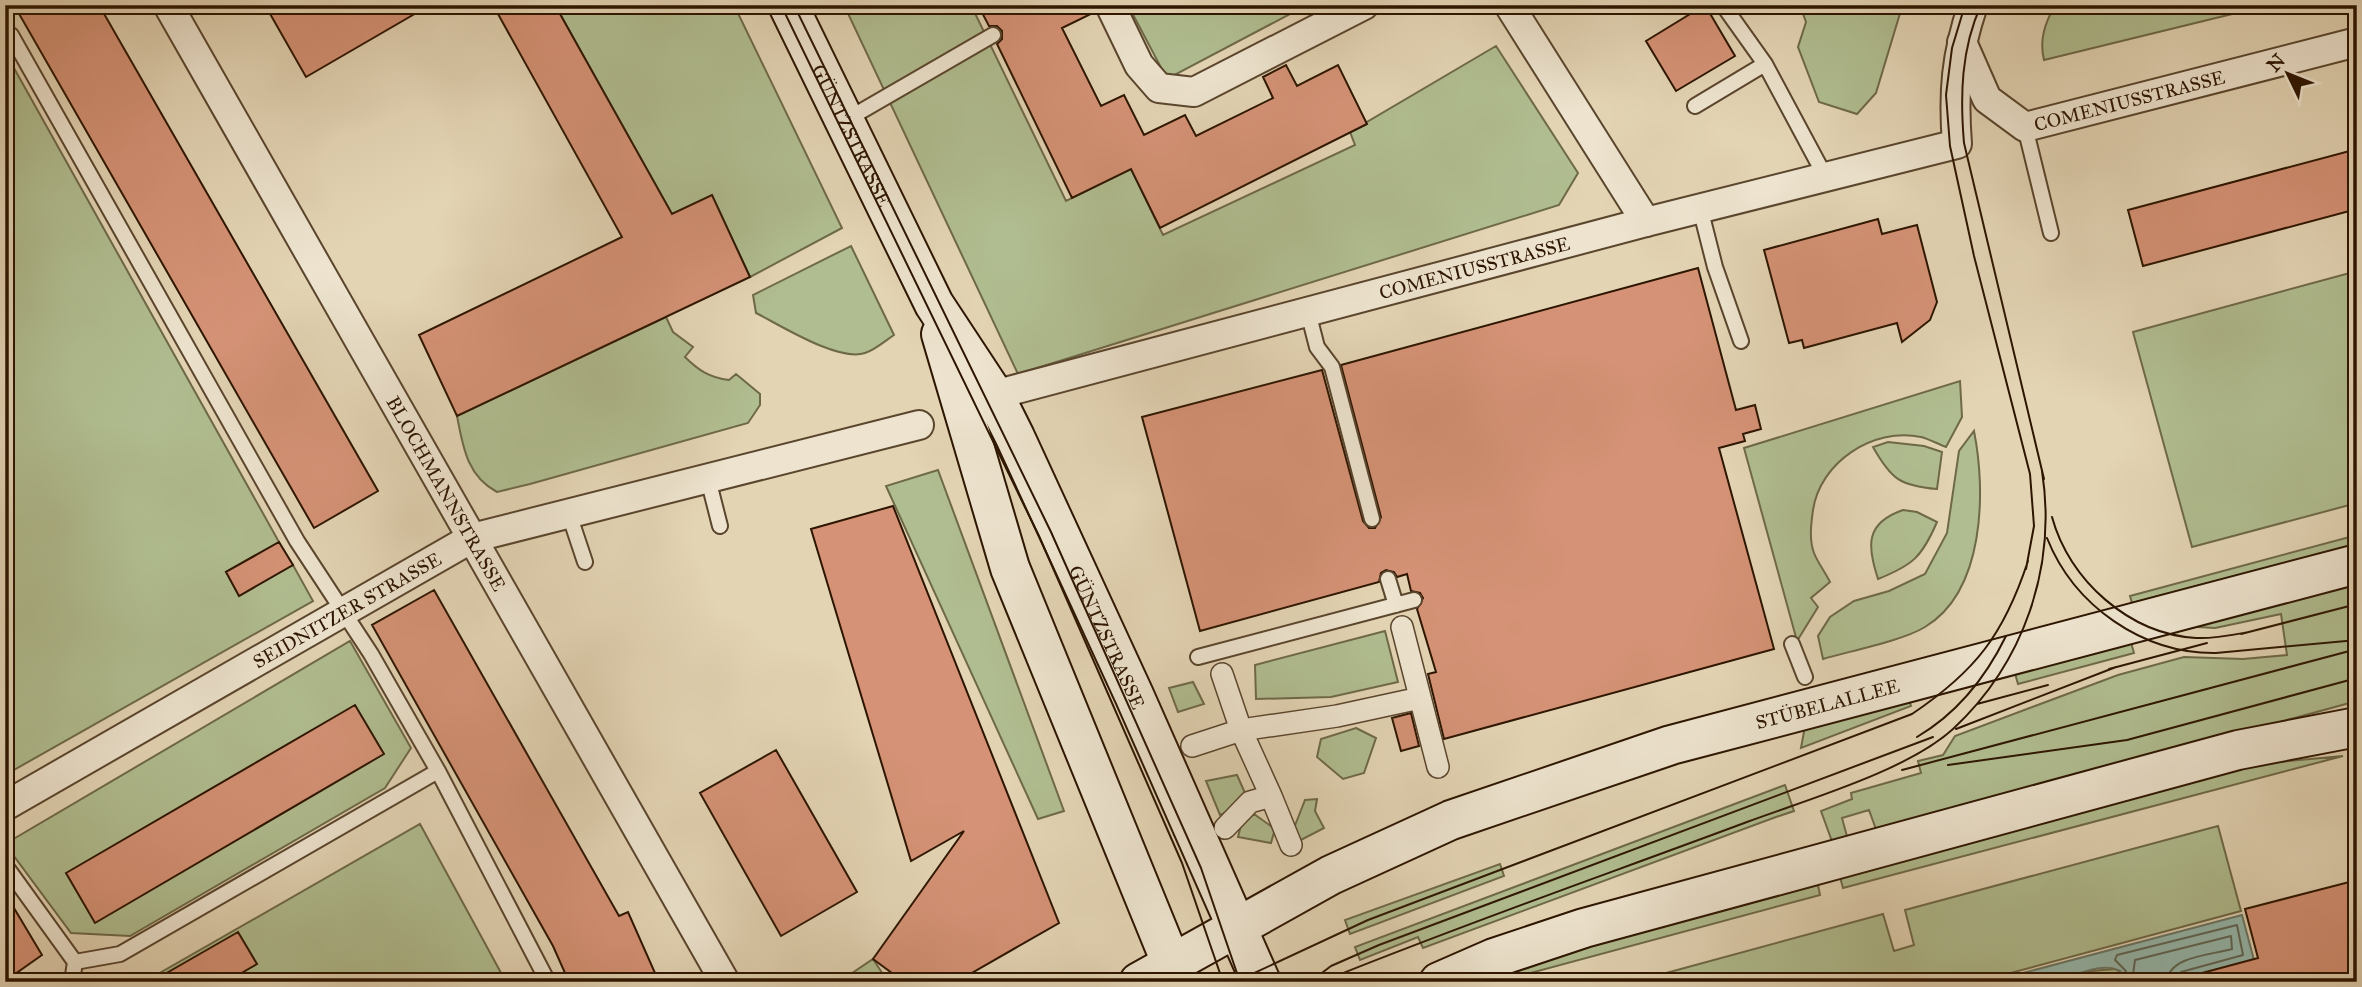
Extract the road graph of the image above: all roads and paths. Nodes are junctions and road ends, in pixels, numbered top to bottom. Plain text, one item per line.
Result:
1 (168, 5) edge
2 (788, 5) edge
3 (1110, 5) edge
4 (1364, 5) edge
5 (1509, 5) edge
6 (1723, 5) edge
7 (1972, 6) edge
8 (993, 36) dead end
9 (5, 39) edge
10 (1962, 42) junction
11 (2357, 42) edge
12 (1765, 64) junction
13 (1695, 106) dead end
14 (844, 121) junction
15 (2025, 127) junction
16 (1825, 176) junction
17 (1700, 208) junction
18 (1646, 222) junction
19 (2051, 233) dead end
20 (934, 304) junction
21 (1308, 312) junction
22 (1741, 341) dead end
23 (994, 395) junction
24 (919, 425) dead end
25 (708, 479) junction
26 (569, 513) junction
27 (1372, 519) dead end
28 (720, 526) dead end
29 (472, 538) junction
30 (584, 562) dead end
31 (2357, 564) edge
32 (1388, 579) dead end
33 (1414, 600) dead end
34 (1396, 605) junction
35 (345, 611) junction
36 (1402, 626) dead end
37 (1792, 644) dead end
38 (1198, 657) dead end
39 (1222, 674) dead end
40 (1805, 677) dead end
41 (1420, 698) junction
42 (2357, 727) edge
43 (1241, 730) junction
44 (1192, 746) dead end
45 (1438, 767) dead end
46 (438, 771) junction
47 (1271, 796) junction
48 (5, 806) edge
49 (1225, 828) dead end
50 (1291, 845) dead end
51 (5, 865) edge
52 (1236, 929) junction
53 (75, 962) junction
54 (1175, 973) edge
55 (72, 982) edge
56 (548, 982) edge
57 (725, 982) edge
58 (1139, 982) edge
59 (1261, 982) edge
60 (1439, 982) edge

1 - 29 street, BLOCHMANNSTRASSE
2 - 14 main road, GÜNTZSTRASSE
3 - 4 street
5 - 18 street
6 - 12 lane
7 - 10 street
8 - 14 lane
9 - 35 lane
10 - 15 street
10 - 16 street, COMENIUSSTRASSE
11 - 15 street, COMENIUSSTRASSE
12 - 13 lane
12 - 16 lane
14 - 20 main road, GÜNTZSTRASSE
15 - 19 lane
16 - 17 street, COMENIUSSTRASSE
17 - 18 street, COMENIUSSTRASSE
17 - 22 lane
18 - 21 street, COMENIUSSTRASSE
20 - 23 main road, GÜNTZSTRASSE
20 - 54 main road, GÜNTZSTRASSE
21 - 23 street, COMENIUSSTRASSE
21 - 27 lane
23 - 52 main road, GÜNTZSTRASSE
24 - 25 street, SEIDNITZER STRASSE
25 - 26 street, SEIDNITZER STRASSE
25 - 28 lane
26 - 29 street, SEIDNITZER STRASSE
26 - 30 lane
29 - 35 street, SEIDNITZER STRASSE
29 - 57 street, BLOCHMANNSTRASSE
31 - 52 main road, STÜBELALLEE
32 - 34 lane
33 - 34 lane
34 - 38 lane
35 - 46 lane
35 - 48 street, SEIDNITZER STRASSE
36 - 41 street
37 - 40 lane
39 - 43 street
41 - 43 street
41 - 45 street
42 - 60 main road
43 - 44 street
43 - 47 street
46 - 53 lane
46 - 56 lane
47 - 49 street
47 - 50 street
51 - 53 lane
52 - 54 main road, STÜBELALLEE
52 - 59 main road, GÜNTZSTRASSE
53 - 55 lane
54 - 58 main road, STÜBELALLEE

